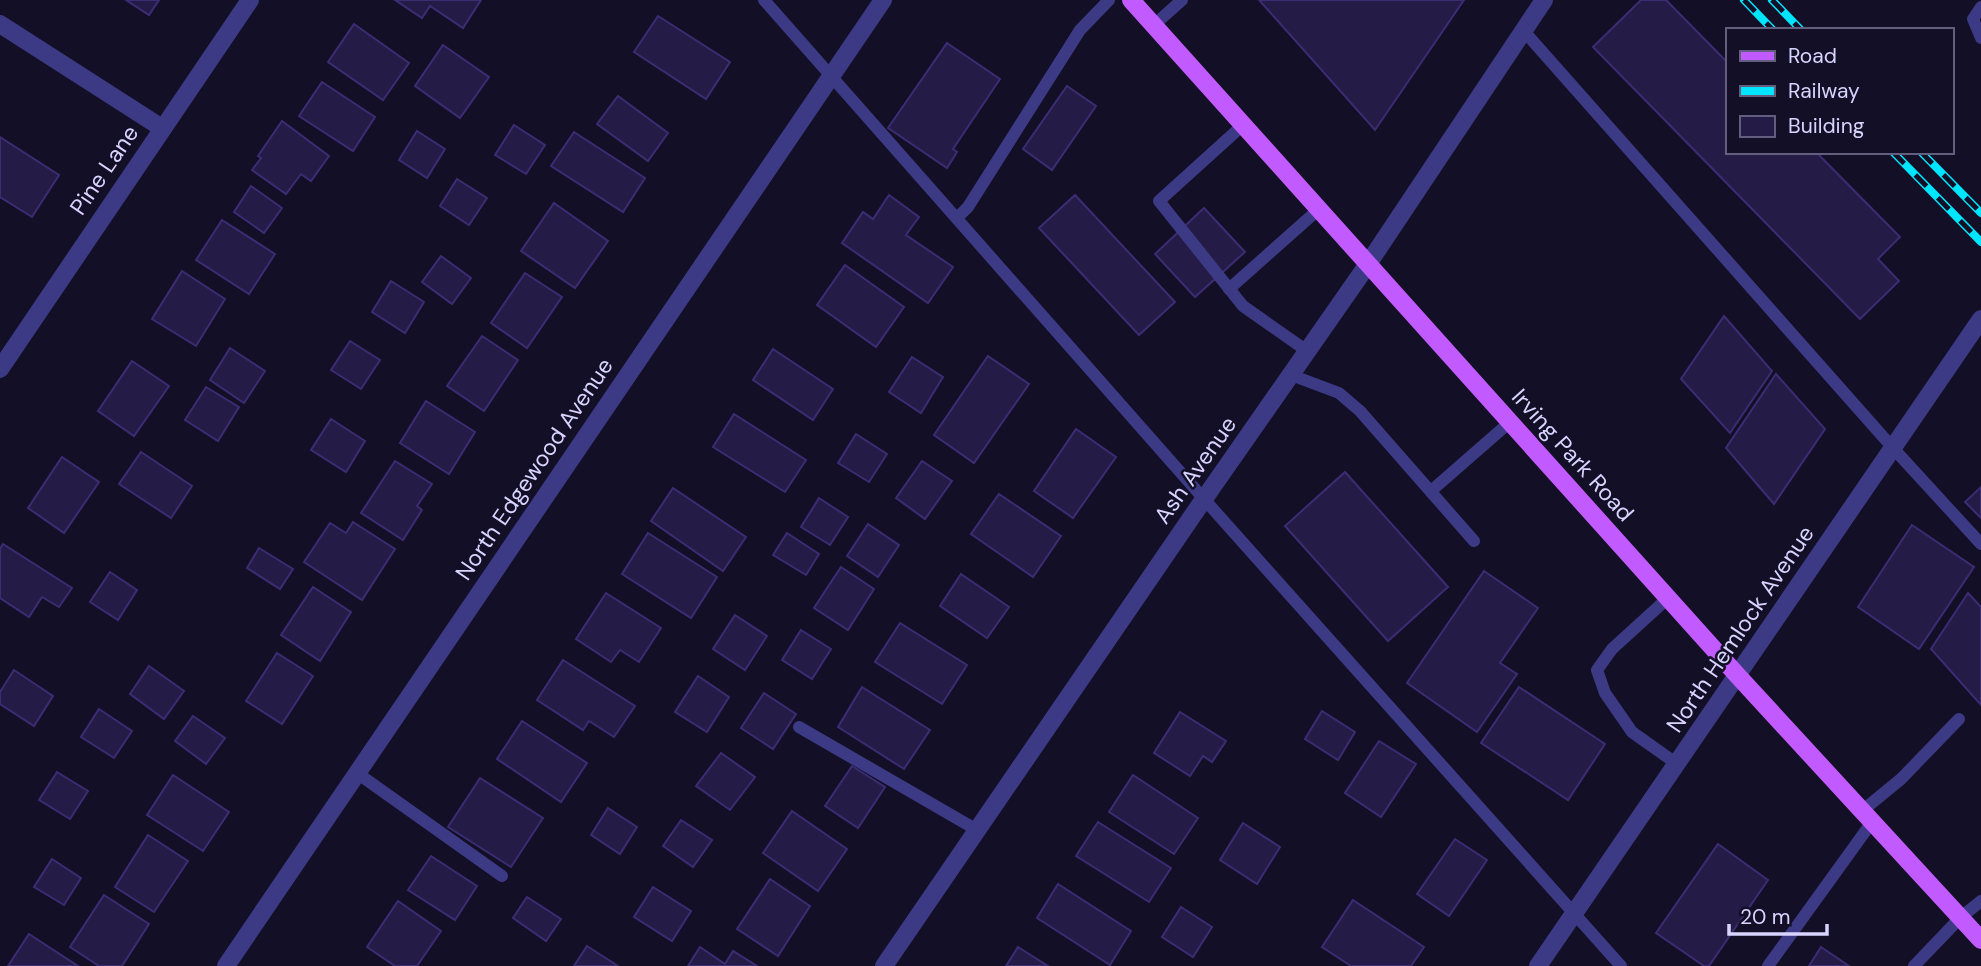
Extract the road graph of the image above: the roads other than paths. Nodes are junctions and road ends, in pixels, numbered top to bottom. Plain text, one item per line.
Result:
1 (250, 0) edge
2 (764, 0) edge
3 (883, 0) edge
4 (1109, 0) edge
5 (1131, 0) edge
6 (1182, 0) edge
7 (1544, 0) edge
8 (1981, 7) edge
9 (0, 24) edge
10 (1154, 25) junction
11 (1523, 30) junction
12 (1981, 38) edge
13 (832, 76) junction
14 (1243, 125) junction
15 (162, 128) junction
16 (1319, 209) junction
17 (957, 219) junction
18 (1368, 264) junction
19 (1229, 289) junction
20 (1981, 319) edge
21 (1307, 351) junction
22 (0, 369) edge
23 (1291, 375) junction
24 (1510, 422) junction
25 (1893, 448) junction
26 (1431, 491) junction
27 (1204, 499) junction
28 (1474, 541) dead end
29 (1981, 544) edge
30 (1668, 598) junction
31 (1738, 676) junction
32 (1959, 719) dead end
33 (799, 727) dead end
34 (1677, 764) junction
35 (357, 773) junction
36 (1867, 816) junction
37 (977, 830) junction
38 (502, 876) dead end
39 (1981, 901) edge
40 (1574, 914) junction
41 (1960, 918) junction
42 (1981, 940) edge
43 (226, 966) edge
44 (884, 966) edge
45 (1538, 966) edge
46 (1621, 966) edge
47 (1768, 966) edge
48 (1914, 966) edge

1 - 15 street, Pine Lane
2 - 13 lane
3 - 13 street, North Edgewood Avenue
4 - 17 lane
5 - 10 main road, Irving Park Road
6 - 10 lane
7 - 11 street, Ash Avenue
8 - 12 lane
9 - 15 street
10 - 14 main road, Irving Park Road
11 - 18 street, Ash Avenue
11 - 25 lane
13 - 17 lane
13 - 35 street, North Edgewood Avenue
14 - 16 main road, Irving Park Road
14 - 19 lane
15 - 22 street, Pine Lane
16 - 18 main road, Irving Park Road
16 - 19 lane
17 - 27 lane
18 - 21 street, Ash Avenue
18 - 24 main road, Irving Park Road
19 - 21 lane
20 - 25 street, North Hemlock Avenue
21 - 23 street, Ash Avenue
23 - 26 lane
23 - 27 street, Ash Avenue
24 - 26 lane
24 - 30 main road, Irving Park Road
25 - 29 lane
25 - 31 street, North Hemlock Avenue
26 - 28 lane
27 - 37 street, Ash Avenue
27 - 40 lane
30 - 31 main road, Irving Park Road
30 - 34 lane
31 - 34 street, North Hemlock Avenue
31 - 36 main road, Irving Park Road
32 - 36 lane
33 - 37 lane
34 - 40 street, North Hemlock Avenue
35 - 38 lane
35 - 43 street, North Edgewood Avenue
36 - 41 main road, Irving Park Road
36 - 47 lane
37 - 44 street, Ash Avenue
39 - 41 lane
40 - 45 street, North Hemlock Avenue
40 - 46 lane
41 - 42 main road, Irving Park Road
41 - 48 lane

